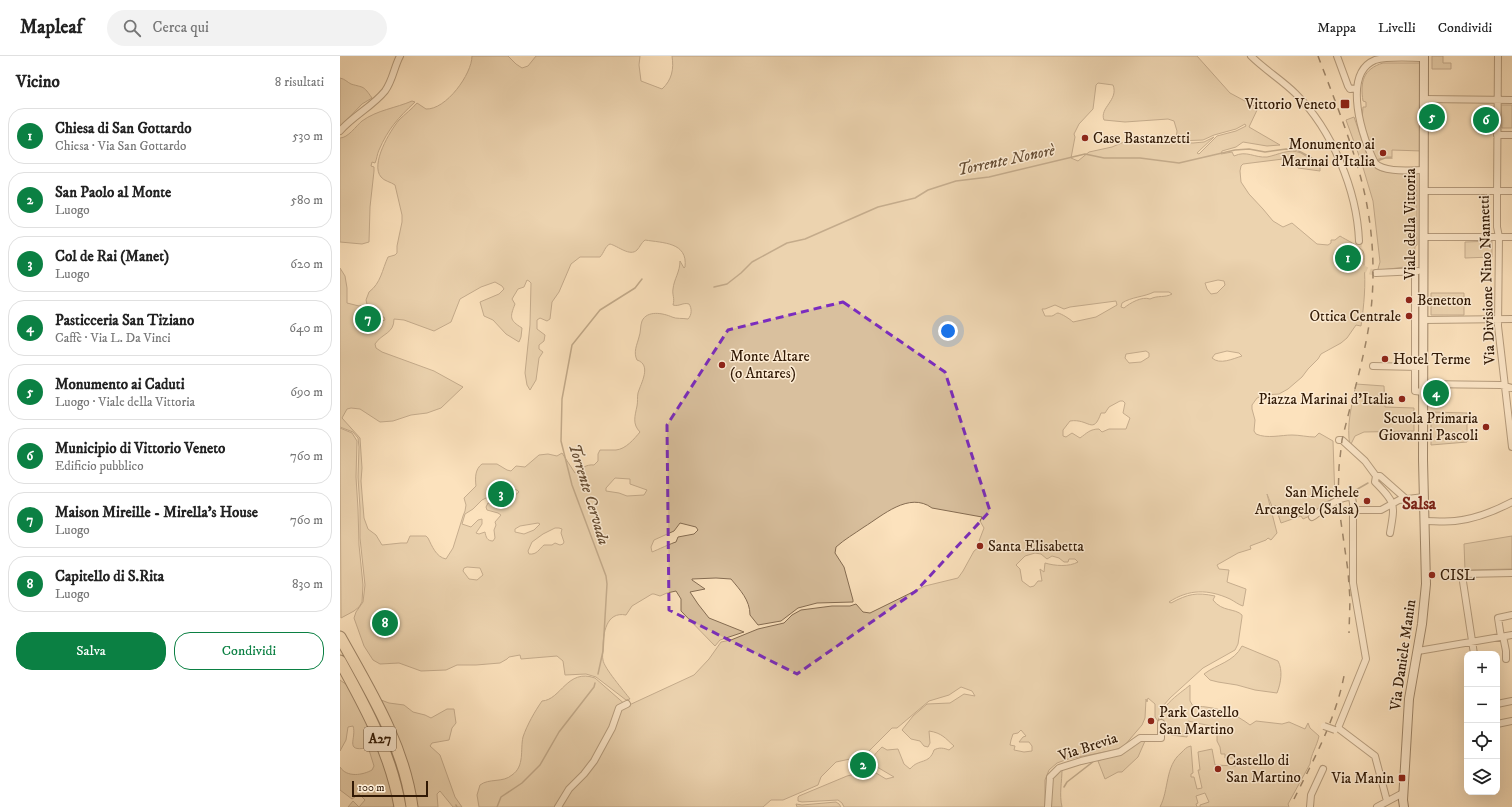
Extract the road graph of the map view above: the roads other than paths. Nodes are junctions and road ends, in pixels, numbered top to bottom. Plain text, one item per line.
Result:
1 (400, 56) edge
2 (1252, 56) edge
3 (1337, 56) edge
4 (1498, 56) edge
5 (1424, 57) edge
6 (1357, 88) junction
7 (1424, 99) junction
8 (1498, 100) junction
9 (1512, 100) edge
10 (340, 131) edge
11 (1512, 135) edge
12 (1497, 136) junction
13 (1424, 170) junction
14 (1424, 191) junction
15 (1497, 191) junction
16 (1512, 191) edge
17 (1424, 237) junction
18 (1499, 237) junction
19 (1512, 237) edge
20 (1359, 241) tunnel mouth
21 (1415, 271) junction
22 (1424, 271) junction
23 (1376, 273) tunnel mouth
24 (1498, 319) junction
25 (1512, 319) edge
26 (1424, 320) junction
27 (1372, 366) dead end
28 (1419, 367) junction
29 (1505, 386) junction
30 (1512, 388) edge
31 (1421, 390) junction
32 (1339, 440) dead end
33 (1512, 446) edge
34 (1376, 476) junction
35 (1424, 497) junction
36 (1406, 499) junction
37 (1512, 502) edge
38 (1393, 503) junction
39 (1354, 510) junction
40 (1312, 517) dead end
41 (1424, 521) junction
42 (1390, 533) dead end
43 (1512, 573) edge
44 (1512, 615) edge
45 (1512, 635) edge
46 (1502, 637) junction
47 (340, 638) edge
48 (1472, 642) junction
49 (1418, 651) junction
50 (1474, 651) edge
51 (1506, 659) dead end
52 (340, 661) edge
53 (1512, 701) edge
54 (1500, 703) edge
55 (627, 704) dead end
56 (1512, 721) edge
57 (1161, 723) dead end
58 (1500, 723) edge
59 (1323, 726) dead end
60 (1347, 735) junction
61 (1323, 770) dead end
62 (1403, 793) junction
63 (1387, 801) junction
64 (400, 807) edge
65 (412, 807) edge
66 (558, 807) edge
67 (1048, 807) edge
68 (1310, 807) edge
69 (1377, 807) edge
70 (1404, 807) edge

1 - 10 street
2 - 20 street
3 - 6 street
4 - 8 street, Via Divisione Nino Nannetti
5 - 6 street
5 - 7 street, Viale della Vittoria
6 - 13 street
7 - 8 street
7 - 13 street, Viale della Vittoria
8 - 9 street
8 - 12 street, Via Divisione Nino Nannetti
11 - 12 street
12 - 15 street, Via Divisione Nino Nannetti
13 - 14 street, Viale della Vittoria
14 - 15 street
14 - 17 street, Viale della Vittoria
15 - 16 street
15 - 18 street, Via Divisione Nino Nannetti
17 - 18 street
17 - 22 street, Viale della Vittoria
18 - 19 street
18 - 24 street, Via Divisione Nino Nannetti
21 - 22 street
21 - 23 street
21 - 28 street, Viale della Vittoria
22 - 26 street, Viale della Vittoria
24 - 25 street
24 - 26 street
24 - 29 street, Via Divisione Nino Nannetti
26 - 28 street, Viale della Vittoria
27 - 28 street
28 - 31 street, Viale della Vittoria
29 - 30 street
29 - 31 street
29 - 33 street, Via Divisione Nino Nannetti
31 - 35 street, Viale della Vittoria
32 - 34 street
34 - 36 street
34 - 38 street
35 - 36 street
35 - 41 street, Viale della Vittoria
36 - 38 street
37 - 41 street
38 - 39 street
38 - 42 street
39 - 40 street
39 - 60 street
41 - 49 street, Via Daniele Manin
43 - 48 street
44 - 46 street
45 - 46 street
46 - 48 street
46 - 51 street
47 - 65 highway, A27
48 - 49 street
48 - 50 street
49 - 62 street, Via Daniele Manin
52 - 64 highway, A27
53 - 54 street
55 - 66 street
56 - 58 street
57 - 67 street, Via Brevia
59 - 60 street, bridge
60 - 63 street
61 - 68 street
62 - 63 street
62 - 70 street, Via Daniele Manin
63 - 69 street

